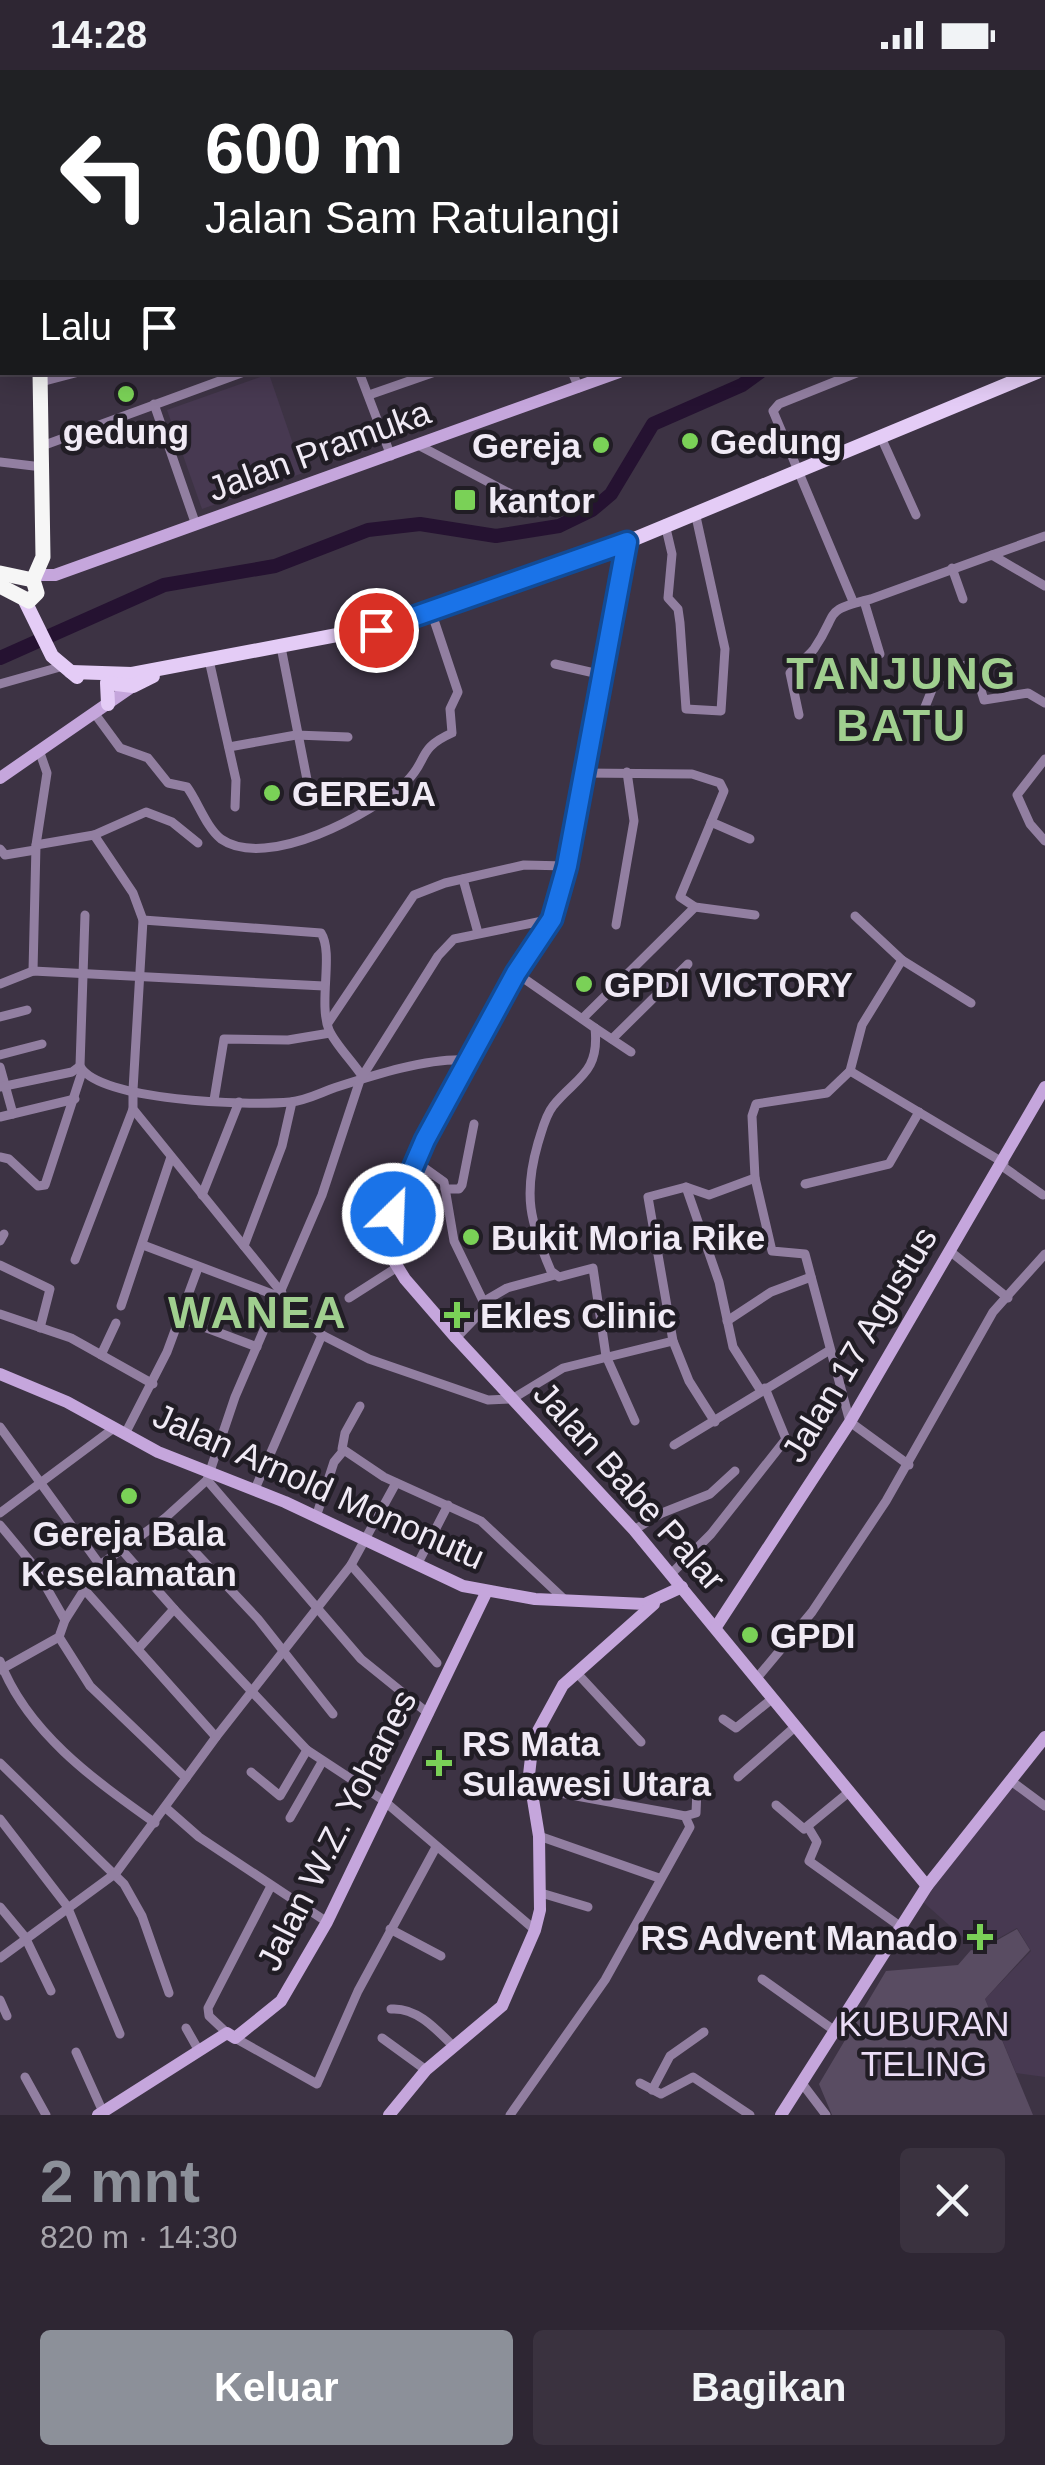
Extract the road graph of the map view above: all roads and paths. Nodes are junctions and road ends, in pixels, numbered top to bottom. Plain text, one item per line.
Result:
1 (228, 375) edge
2 (360, 375) edge
3 (426, 375) edge
4 (573, 375) edge
5 (611, 375) edge
6 (852, 375) edge
7 (41, 377) edge
8 (1001, 378) edge
9 (578, 388) junction
10 (369, 395) junction
11 (154, 404) junction
12 (880, 434) junction
13 (42, 446) junction
14 (420, 446) junction
15 (391, 456) junction
16 (0, 462) edge
17 (42, 467) junction
18 (796, 472) junction
19 (528, 503) dead end
20 (695, 512) junction
21 (916, 515) dead end
22 (665, 524) junction
23 (196, 525) junction
24 (1045, 536) edge
25 (627, 542) junction
26 (992, 555) junction
27 (952, 568) junction
28 (0, 573) edge
29 (30, 578) junction
30 (0, 586) edge
31 (1045, 586) edge
32 (21, 599) junction
33 (852, 599) junction
34 (963, 600) dead end
35 (864, 601) junction
36 (432, 614) junction
37 (281, 647) junction
38 (880, 654) dead end
39 (209, 660) junction
40 (555, 664) dead end
41 (66, 669) junction
42 (602, 676) junction
43 (107, 682) junction
44 (134, 682) junction
45 (0, 684) edge
46 (1045, 703) edge
47 (101, 709) junction
48 (799, 714) dead end
49 (921, 717) dead end
50 (296, 735) junction
51 (348, 737) dead end
52 (228, 746) junction
53 (38, 750) junction
54 (1045, 760) edge
55 (627, 772) junction
56 (583, 774) junction
57 (0, 778) edge
58 (310, 800) dead end
59 (235, 807) dead end
60 (711, 822) junction
61 (94, 834) junction
62 (750, 839) dead end
63 (1045, 840) edge
64 (198, 843) dead end
65 (35, 848) junction
66 (0, 850) edge
67 (567, 866) junction
68 (463, 879) junction
69 (695, 907) junction
70 (85, 915) dead end
71 (755, 916) dead end
72 (855, 916) dead end
73 (552, 919) junction
74 (143, 920) junction
75 (616, 924) dead end
76 (478, 933) junction
77 (902, 960) junction
78 (688, 964) dead end
79 (33, 970) junction
80 (82, 971) junction
81 (516, 973) junction
82 (138, 976) junction
83 (0, 984) edge
84 (324, 986) junction
85 (971, 1003) dead end
86 (28, 1010) dead end
87 (0, 1017) edge
88 (584, 1017) junction
89 (329, 1028) junction
90 (595, 1028) junction
91 (612, 1038) junction
92 (42, 1044) dead end
93 (631, 1052) dead end
94 (0, 1055) edge
95 (468, 1060) junction
96 (0, 1066) edge
97 (81, 1069) junction
98 (850, 1070) junction
99 (361, 1078) junction
100 (3, 1086) edge
101 (1045, 1088) edge
102 (133, 1092) junction
103 (75, 1099) junction
104 (214, 1100) junction
105 (238, 1102) junction
106 (292, 1102) junction
107 (133, 1109) junction
108 (919, 1112) junction
109 (13, 1114) junction
110 (0, 1117) edge
111 (474, 1124) dead end
112 (0, 1157) edge
113 (171, 1158) junction
114 (416, 1162) junction
115 (1003, 1164) junction
116 (755, 1178) junction
117 (805, 1184) dead end
118 (686, 1187) junction
119 (445, 1189) junction
120 (202, 1195) junction
121 (1043, 1195) edge
122 (143, 1245) junction
123 (244, 1246) junction
124 (952, 1252) junction
125 (1045, 1254) edge
126 (75, 1260) dead end
127 (0, 1265) edge
128 (198, 1268) junction
129 (396, 1268) junction
130 (555, 1276) junction
131 (811, 1277) junction
132 (281, 1295) junction
133 (349, 1298) dead end
134 (1008, 1298) junction
135 (483, 1302) junction
136 (121, 1306) dead end
137 (334, 1306) dead end
138 (0, 1314) edge
139 (180, 1318) junction
140 (727, 1321) junction
141 (116, 1323) dead end
142 (312, 1326) junction
143 (40, 1328) junction
144 (322, 1335) junction
145 (456, 1338) junction
146 (673, 1342) junction
147 (258, 1347) junction
148 (830, 1350) junction
149 (101, 1355) junction
150 (606, 1356) junction
151 (0, 1374) edge
152 (153, 1384) junction
153 (763, 1390) junction
154 (512, 1399) junction
155 (360, 1406) dead end
156 (635, 1421) dead end
157 (715, 1422) junction
158 (850, 1422) junction
159 (0, 1427) edge
160 (119, 1431) junction
161 (674, 1445) dead end
162 (342, 1449) junction
163 (909, 1465) junction
164 (735, 1471) dead end
165 (207, 1476) junction
166 (40, 1481) junction
167 (396, 1482) junction
168 (256, 1489) junction
169 (448, 1505) junction
170 (0, 1513) edge
171 (316, 1517) junction
172 (164, 1519) junction
173 (0, 1525) edge
174 (634, 1530) junction
175 (367, 1541) junction
176 (120, 1548) junction
177 (100, 1564) junction
178 (351, 1565) junction
179 (418, 1565) junction
180 (671, 1574) junction
181 (682, 1587) junction
182 (83, 1588) junction
183 (486, 1593) junction
184 (565, 1600) junction
185 (656, 1602) junction
186 (174, 1608) junction
187 (316, 1608) junction
188 (64, 1620) junction
189 (716, 1627) junction
190 (59, 1638) junction
191 (138, 1649) junction
192 (284, 1651) junction
193 (438, 1663) dead end
194 (1, 1667) edge
195 (576, 1672) junction
196 (757, 1678) junction
197 (251, 1692) junction
198 (772, 1698) junction
199 (333, 1714) dead end
200 (429, 1714) junction
201 (723, 1719) dead end
202 (796, 1726) junction
203 (1045, 1736) edge
204 (216, 1737) junction
205 (640, 1742) dead end
206 (306, 1750) junction
207 (322, 1762) junction
208 (0, 1763) edge
209 (251, 1772) dead end
210 (738, 1777) dead end
211 (186, 1778) junction
212 (688, 1781) dead end
213 (1011, 1781) junction
214 (849, 1792) junction
215 (533, 1796) junction
216 (383, 1800) junction
217 (776, 1805) dead end
218 (1045, 1806) edge
219 (166, 1808) junction
220 (685, 1816) junction
221 (290, 1818) dead end
222 (0, 1819) edge
223 (155, 1824) junction
224 (808, 1827) junction
225 (538, 1836) junction
226 (436, 1849) junction
227 (116, 1873) junction
228 (659, 1878) junction
229 (271, 1886) junction
230 (928, 1886) junction
231 (541, 1892) junction
232 (67, 1906) junction
233 (588, 1906) dead end
234 (0, 1907) edge
235 (327, 1922) junction
236 (901, 1927) junction
237 (390, 1929) junction
238 (535, 1930) junction
239 (25, 1938) junction
240 (441, 1956) dead end
241 (0, 1958) edge
242 (762, 1979) dead end
243 (51, 1991) dead end
244 (169, 1993) dead end
245 (0, 2000) edge
246 (391, 2010) dead end
247 (6, 2016) dead end
248 (186, 2028) dead end
249 (835, 2031) junction
250 (704, 2032) dead end
251 (120, 2034) dead end
252 (231, 2035) junction
253 (382, 2038) dead end
254 (454, 2047) junction
255 (200, 2050) junction
256 (76, 2052) dead end
257 (426, 2070) junction
258 (25, 2077) dead end
259 (802, 2082) junction
260 (640, 2083) dead end
261 (652, 2090) junction
262 (100, 2113) edge
263 (518, 2114) edge
264 (46, 2115) edge
265 (389, 2115) edge
266 (750, 2115) edge
267 (781, 2115) edge
268 (826, 2115) edge

1 - 11 street
2 - 10 street
3 - 10 street
4 - 9 street
5 - 9 street, Jalan Pramuka
6 - 18 street
7 - 13 highway
8 - 12 main road
9 - 14 street, Jalan Pramuka
10 - 15 street
11 - 13 street
11 - 23 street
12 - 18 main road
12 - 21 street
13 - 17 highway
14 - 15 street, Jalan Pramuka
14 - 19 street
15 - 23 street, Jalan Pramuka
16 - 17 street
17 - 29 highway
18 - 20 main road
18 - 33 street
20 - 22 main road
20 - 22 street
22 - 25 main road
23 - 29 street, Jalan Pramuka
24 - 26 street
25 - 36 main road
25 - 42 street
26 - 27 street
26 - 31 street
27 - 34 street
27 - 35 street
28 - 29 highway
29 - 32 highway
30 - 32 highway
32 - 41 main road
33 - 35 street
33 - 48 street
35 - 38 street
36 - 37 main road
36 - 47 street
37 - 39 main road
37 - 50 street
39 - 44 main road
39 - 52 street
40 - 42 street
41 - 43 main road
41 - 44 main road
41 - 45 street
42 - 56 street
43 - 44 main road
43 - 47 main road
44 - 47 street
46 - 49 street
47 - 53 street
50 - 51 street
50 - 52 street
50 - 58 street
52 - 59 street
53 - 57 street
53 - 65 street
54 - 63 street
55 - 56 street
55 - 60 street
55 - 75 street
56 - 67 street
60 - 62 street
60 - 69 street
61 - 64 street
61 - 65 street
61 - 74 street
65 - 66 street
65 - 79 street
67 - 68 street
67 - 73 street
68 - 76 street
68 - 89 street
69 - 71 street
69 - 88 street
70 - 80 street
72 - 77 street
73 - 76 street
73 - 81 street
74 - 82 street
74 - 84 street
76 - 99 street
77 - 85 street
77 - 98 street
78 - 91 street
79 - 80 street
79 - 83 street
80 - 82 street
80 - 97 street
81 - 88 street
81 - 95 street
82 - 84 street
82 - 102 street
84 - 89 street
86 - 87 street
88 - 90 street
89 - 99 street
89 - 104 street
90 - 91 street
90 - 130 street
91 - 93 street
92 - 94 street
95 - 99 street
95 - 114 street
96 - 100 street
97 - 100 street
97 - 102 street
97 - 103 street
98 - 108 street
98 - 116 street
99 - 106 street
99 - 132 street
100 - 109 street
101 - 115 street, Jalan 17 Agustus
102 - 104 street
102 - 107 street
103 - 109 street
103 - 112 street
104 - 105 street
105 - 106 street
105 - 120 street
106 - 123 street
107 - 113 street
107 - 126 street
108 - 115 street
108 - 117 street
109 - 110 street
111 - 119 street
113 - 120 street
113 - 122 street
114 - 119 street
114 - 129 street
115 - 121 street
115 - 124 street, Jalan 17 Agustus
116 - 118 street
116 - 131 street
118 - 140 street
118 - 146 street
119 - 135 street
120 - 123 street
122 - 128 street
122 - 136 street
123 - 132 street
124 - 134 street
124 - 158 street, Jalan 17 Agustus
125 - 134 street
127 - 143 street
128 - 132 street
128 - 139 street
129 - 133 street
129 - 145 street, Jalan Babe Palar
130 - 135 street
130 - 150 street
131 - 140 street
131 - 148 street
132 - 142 street
132 - 147 street
134 - 163 street
135 - 145 street
137 - 142 street
138 - 143 street
139 - 147 street
139 - 152 street
140 - 153 street
141 - 149 street
142 - 144 street
143 - 149 street
144 - 154 street
144 - 168 street
145 - 154 street, Jalan Babe Palar
146 - 150 street
146 - 157 street
147 - 165 street
148 - 153 street
148 - 158 street
149 - 152 street
150 - 154 street
150 - 156 street
151 - 160 street, Jalan Arnold Mononutu
152 - 160 street
153 - 157 street
153 - 180 street
154 - 174 street, Jalan Babe Palar
155 - 162 street
157 - 161 street
158 - 163 street
158 - 189 street, Jalan 17 Agustus
159 - 166 street
160 - 165 street, Jalan Arnold Mononutu
160 - 166 street
162 - 167 street
162 - 171 street
163 - 196 street
164 - 174 street
165 - 168 street, Jalan Arnold Mononutu
165 - 172 street
165 - 187 street
166 - 170 street
166 - 177 street
167 - 169 street
167 - 175 street
168 - 171 street, Jalan Arnold Mononutu
169 - 179 street
169 - 184 street
171 - 175 street, Jalan Arnold Mononutu
172 - 176 street
172 - 192 street
173 - 188 street
174 - 180 street, Jalan Babe Palar
175 - 178 street
175 - 179 street, Jalan Arnold Mononutu
176 - 177 street
176 - 186 street
177 - 182 street
178 - 187 street
178 - 193 street
179 - 183 street, Jalan Arnold Mononutu
180 - 181 street, Jalan Babe Palar
181 - 185 street
181 - 189 street, Jalan Babe Palar
182 - 188 street
182 - 191 street
183 - 184 street, Jalan Arnold Mononutu
183 - 200 street, Jalan W.Z. Yohanes
184 - 185 street, Jalan Arnold Mononutu
185 - 195 street
186 - 191 street
186 - 197 street
187 - 192 street
187 - 200 street
188 - 190 street
189 - 196 street, Jalan Babe Palar
190 - 194 street
190 - 211 street
191 - 204 street
192 - 197 street
192 - 199 street
194 - 223 street
195 - 205 street
195 - 215 street
196 - 198 street, Jalan Babe Palar
197 - 204 street
197 - 206 street
198 - 201 street
198 - 202 street, Jalan Babe Palar
200 - 216 street, Jalan W.Z. Yohanes
202 - 210 street
202 - 214 street, Jalan Babe Palar
203 - 213 street
204 - 211 street
206 - 207 street
206 - 209 street
207 - 216 street
207 - 221 street
208 - 227 street
211 - 219 street
212 - 220 street
213 - 218 street
213 - 230 street
214 - 224 street
214 - 230 street, Jalan Babe Palar
215 - 220 street
215 - 225 street
216 - 226 street
216 - 235 street, Jalan W.Z. Yohanes
217 - 224 street
219 - 223 street
219 - 229 street
220 - 228 street
222 - 232 street
223 - 227 street
224 - 236 street
225 - 228 street
225 - 231 street
226 - 237 street
226 - 238 street
227 - 232 street
227 - 244 street
228 - 263 street
229 - 235 street
229 - 252 street
230 - 236 street
231 - 233 street
231 - 238 street
232 - 239 street
232 - 251 street
234 - 239 street
235 - 252 street, Jalan W.Z. Yohanes
236 - 249 street
237 - 240 street
237 - 252 street
238 - 254 street
239 - 241 street
239 - 243 street
242 - 249 street
245 - 247 street
246 - 254 street
248 - 255 street
249 - 259 street
250 - 261 street
252 - 255 street, Jalan W.Z. Yohanes
253 - 257 street
254 - 257 street
255 - 262 street, Jalan W.Z. Yohanes
256 - 262 street
257 - 265 street
258 - 264 street
259 - 267 street
259 - 268 street
260 - 261 street
261 - 266 street

